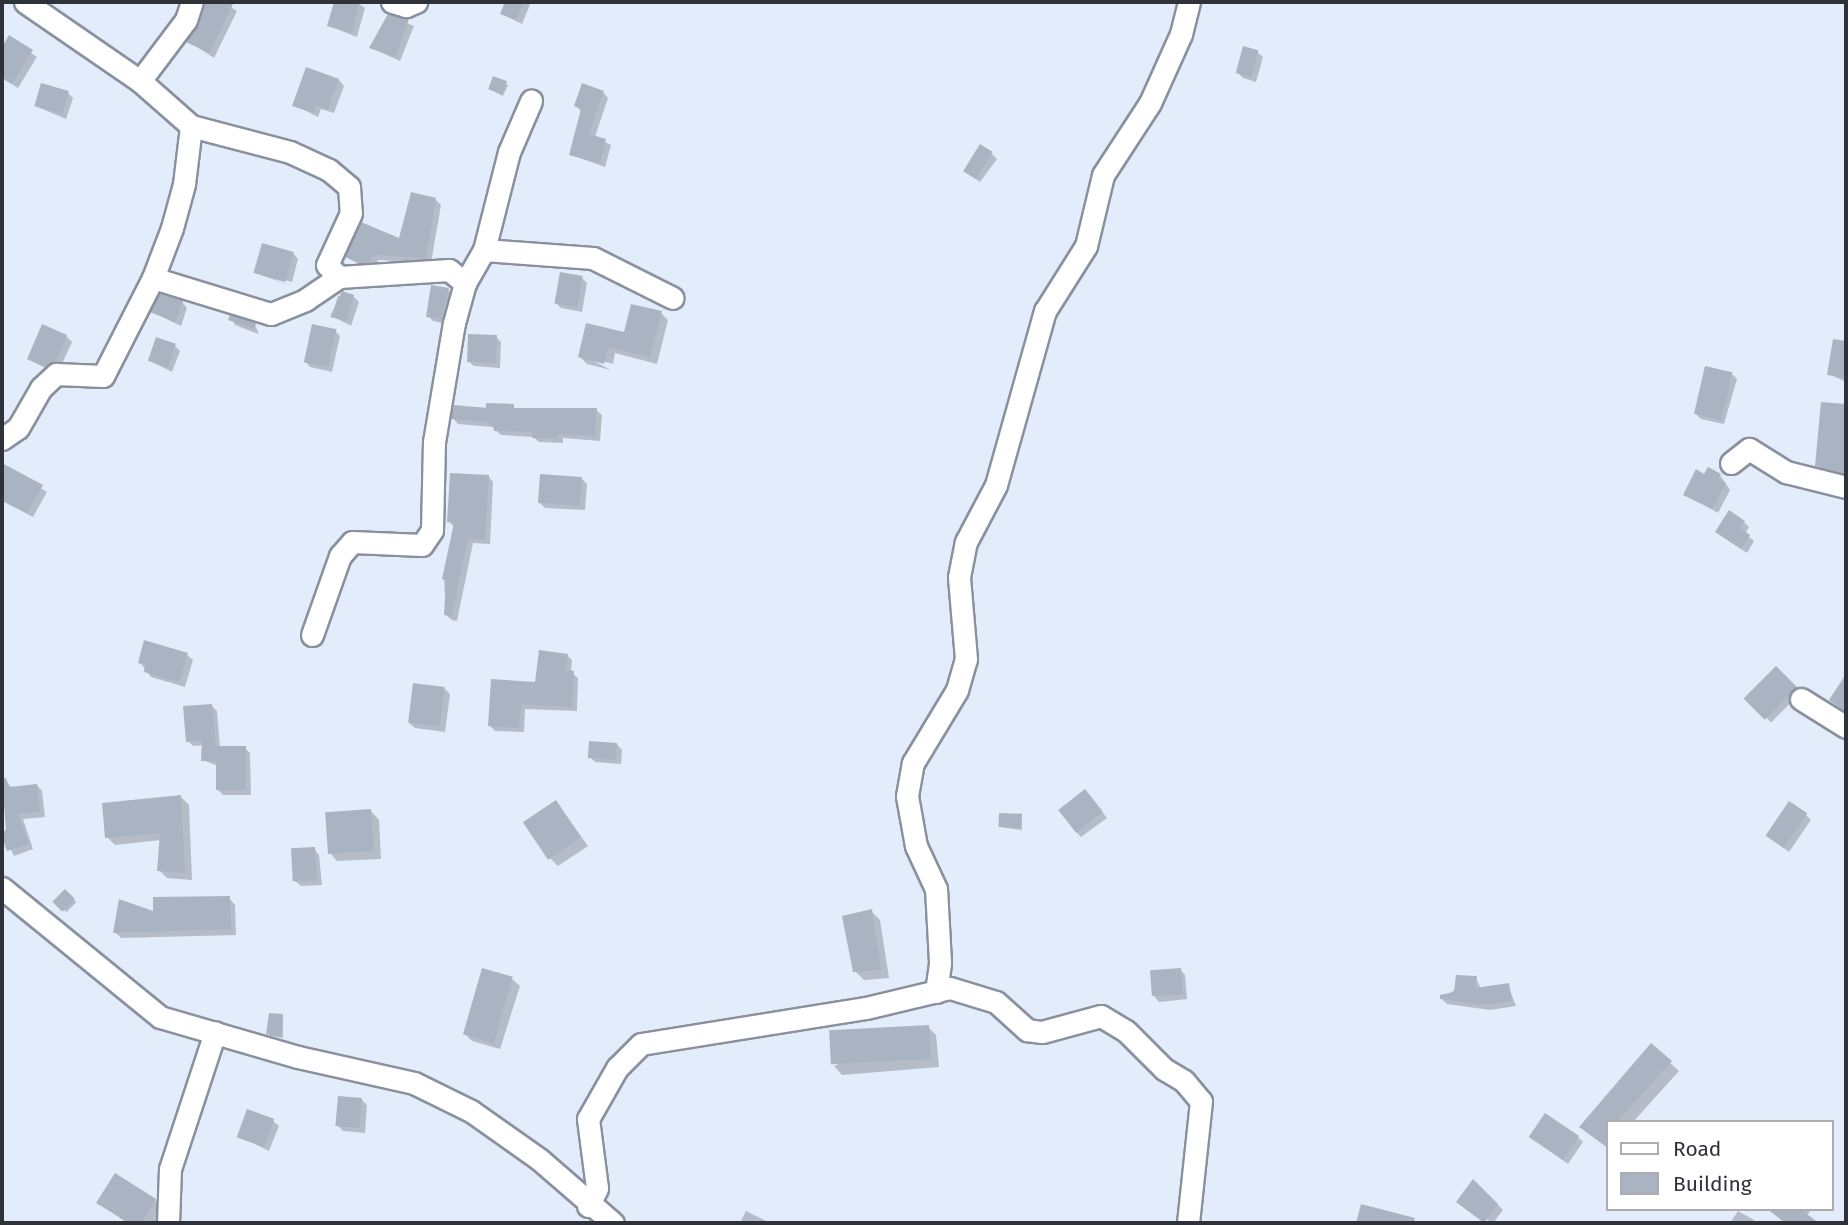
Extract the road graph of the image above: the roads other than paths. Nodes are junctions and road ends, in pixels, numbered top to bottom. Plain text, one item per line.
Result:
1 (25, 2) edge
2 (191, 2) edge
3 (392, 2) edge
4 (416, 2) edge
5 (1189, 2) edge
6 (140, 81) junction
7 (531, 100) dead end
8 (191, 126) junction
9 (484, 250) junction
10 (339, 277) junction
11 (153, 278) junction
12 (465, 284) junction
13 (673, 298) dead end
14 (2, 439) edge
15 (1731, 463) dead end
16 (1846, 488) edge
17 (312, 635) dead end
18 (1801, 699) dead end
19 (1846, 727) edge
20 (2, 888) edge
21 (936, 992) junction
22 (215, 1032) junction
23 (588, 1206) junction
24 (168, 1223) edge
25 (612, 1223) edge
26 (1188, 1223) edge

1 - 6 street
2 - 6 street
3 - 4 street
5 - 21 street
6 - 8 street
7 - 9 street
8 - 10 street
8 - 11 street
9 - 12 street
9 - 13 street
10 - 11 street
10 - 12 street
11 - 14 street
12 - 17 street
15 - 16 street
18 - 19 street
20 - 22 street
21 - 23 street
21 - 26 street
22 - 23 street
22 - 24 street
23 - 25 street

